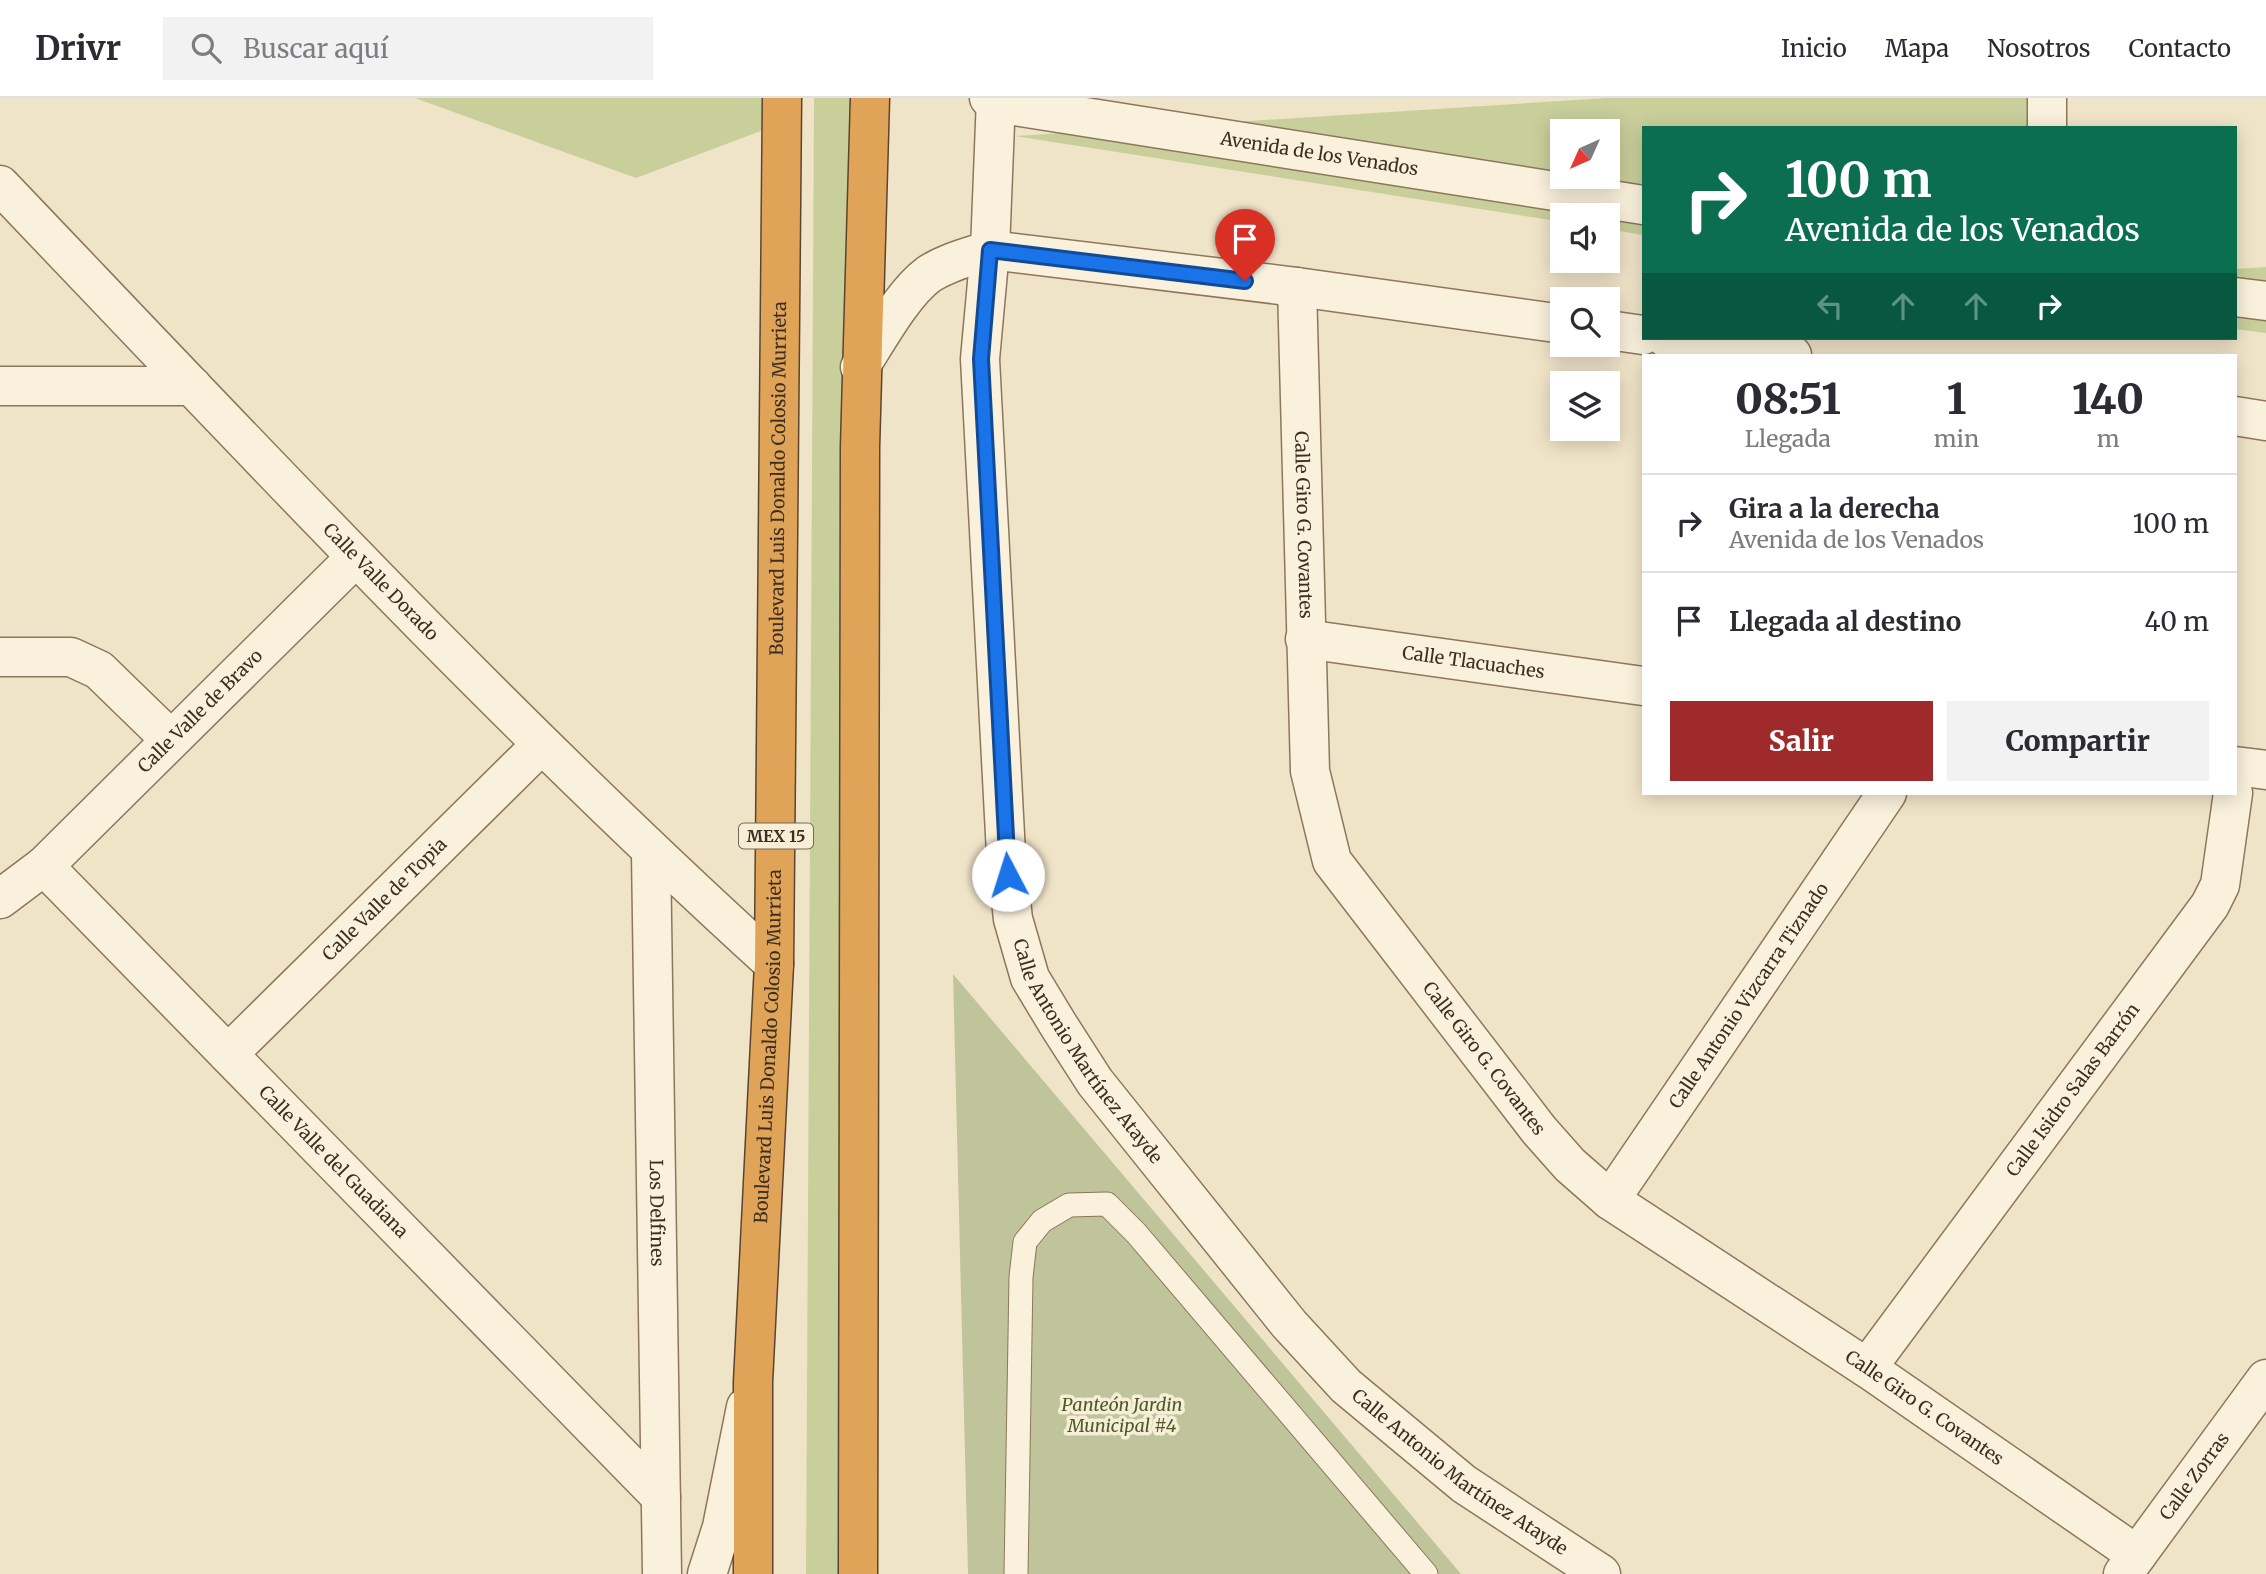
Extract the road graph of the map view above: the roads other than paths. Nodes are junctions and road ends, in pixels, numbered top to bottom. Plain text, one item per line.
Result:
1 (782, 98) edge
2 (870, 98) edge
3 (2047, 98) edge
4 (994, 100) edge
5 (2047, 126) edge
6 (0, 185) edge
7 (1642, 205) edge
8 (990, 250) junction
9 (1297, 287) junction
10 (2237, 297) edge
11 (2266, 301) edge
12 (1550, 322) edge
13 (1620, 332) edge
14 (1642, 335) edge
15 (1680, 340) edge
16 (1785, 354) edge
17 (860, 367) junction
18 (0, 386) edge
19 (192, 386) junction
20 (2237, 416) edge
21 (2266, 421) edge
22 (356, 557) junction
23 (1305, 639) junction
24 (0, 657) edge
25 (1642, 686) edge
26 (169, 738) junction
27 (541, 745) junction
28 (2241, 776) edge
29 (1886, 795) edge
30 (651, 853) junction
31 (44, 866) junction
32 (0, 899) edge
33 (774, 964) junction
34 (228, 1054) junction
35 (1610, 1200) junction
36 (1867, 1368) junction
37 (2266, 1379) edge
38 (753, 1382) junction
39 (661, 1497) junction
40 (2130, 1564) edge
41 (662, 1574) edge
42 (707, 1574) edge
43 (752, 1574) edge
44 (858, 1574) edge
45 (1016, 1574) edge
46 (1426, 1574) edge
47 (1601, 1574) edge

1 - 33 highway, Boulevard Luis Donaldo Colosio Murrieta / MEX 15
2 - 17 highway
3 - 5 street
4 - 7 street, Avenida de los Venados
4 - 8 street, Calle Antonio Martínez Atayde
6 - 19 street, Calle Valle Dorado
8 - 9 street
8 - 17 street
8 - 47 street, Calle Antonio Martínez Atayde
9 - 12 street
9 - 23 street, Calle Giro G. Covantes
10 - 11 street
13 - 14 street
15 - 16 street
17 - 44 highway
18 - 19 street
19 - 22 street, Calle Valle Dorado
20 - 21 street
22 - 26 street, Calle Valle de Bravo
22 - 27 street, Calle Valle Dorado
23 - 25 street, Calle Tlacuaches
23 - 35 street, Calle Giro G. Covantes
24 - 26 street
26 - 31 street, Calle Valle de Bravo
27 - 30 street, Calle Valle Dorado
27 - 34 street, Calle Valle de Topia
28 - 36 street, Calle Isidro Salas Barrón
29 - 35 street, Calle Antonio Vizcarra Tiznado
30 - 33 street, Calle Valle Dorado
30 - 39 street, Los Delfines
31 - 32 street
31 - 34 street, Calle Valle del Guadiana
33 - 38 highway, Boulevard Luis Donaldo Colosio Murrieta / MEX 15
34 - 39 street, Calle Valle del Guadiana
35 - 36 street, Calle Giro G. Covantes
36 - 40 street, Calle Giro G. Covantes
37 - 40 street, Calle Zorras
38 - 42 street
38 - 43 highway, Boulevard Luis Donaldo Colosio Murrieta / MEX 15
39 - 41 street, Los Delfines
45 - 46 lane

